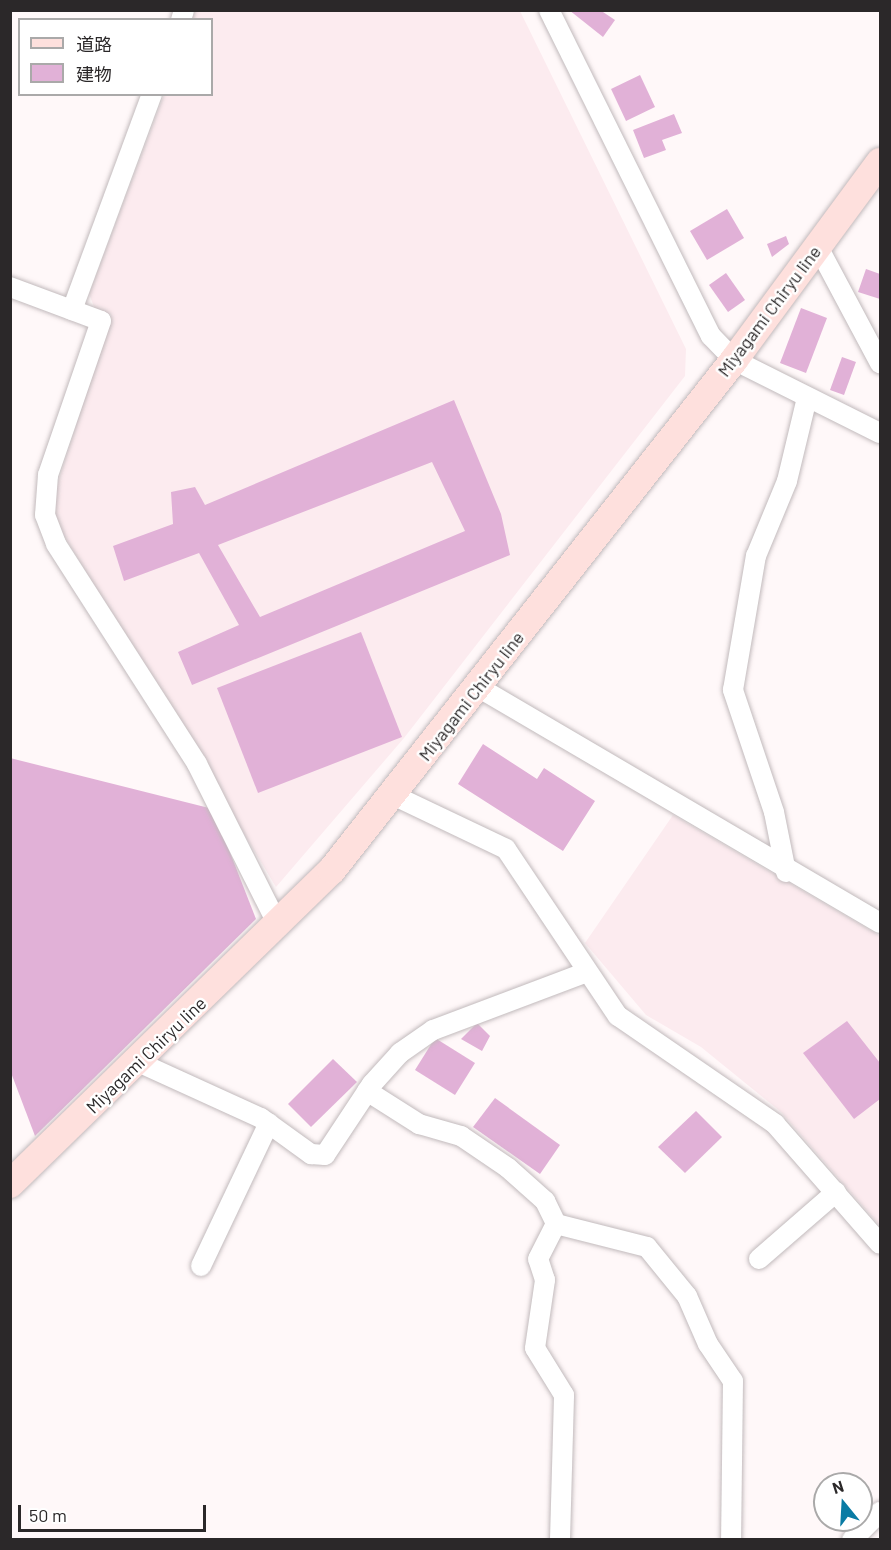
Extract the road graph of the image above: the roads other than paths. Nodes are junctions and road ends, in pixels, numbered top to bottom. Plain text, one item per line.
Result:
1 (549, 10) edge
2 (151, 96) edge
3 (877, 171) edge
4 (818, 247) junction
5 (10, 287) edge
6 (72, 310) junction
7 (734, 360) junction
8 (880, 363) edge
9 (807, 398) junction
10 (880, 433) edge
11 (478, 687) junction
12 (393, 795) junction
13 (786, 872) junction
14 (880, 923) edge
15 (279, 927) junction
16 (585, 973) junction
17 (138, 1062) junction
18 (367, 1091) junction
19 (269, 1123) junction
20 (10, 1184) edge
21 (836, 1192) junction
22 (556, 1224) junction
23 (880, 1244) edge
24 (759, 1259) dead end
25 (201, 1266) dead end
26 (880, 1512) edge
27 (560, 1539) edge
28 (731, 1539) edge
29 (852, 1539) edge

1 - 7 street
2 - 6 street
3 - 4 main road, Miyagami Chiryu line
4 - 7 main road, Miyagami Chiryu line
4 - 8 street
5 - 6 street
6 - 15 street
7 - 9 street
7 - 11 main road, Miyagami Chiryu line
9 - 10 street
9 - 13 street
11 - 12 main road, Miyagami Chiryu line
11 - 13 street
12 - 15 main road, Miyagami Chiryu line
12 - 16 street
13 - 14 street
15 - 17 main road, Miyagami Chiryu line
16 - 18 street
16 - 21 street
17 - 19 street
17 - 20 main road, Miyagami Chiryu line
18 - 19 street
18 - 22 street
19 - 25 street
21 - 23 street
21 - 24 street
22 - 27 street
22 - 28 street
26 - 29 street

